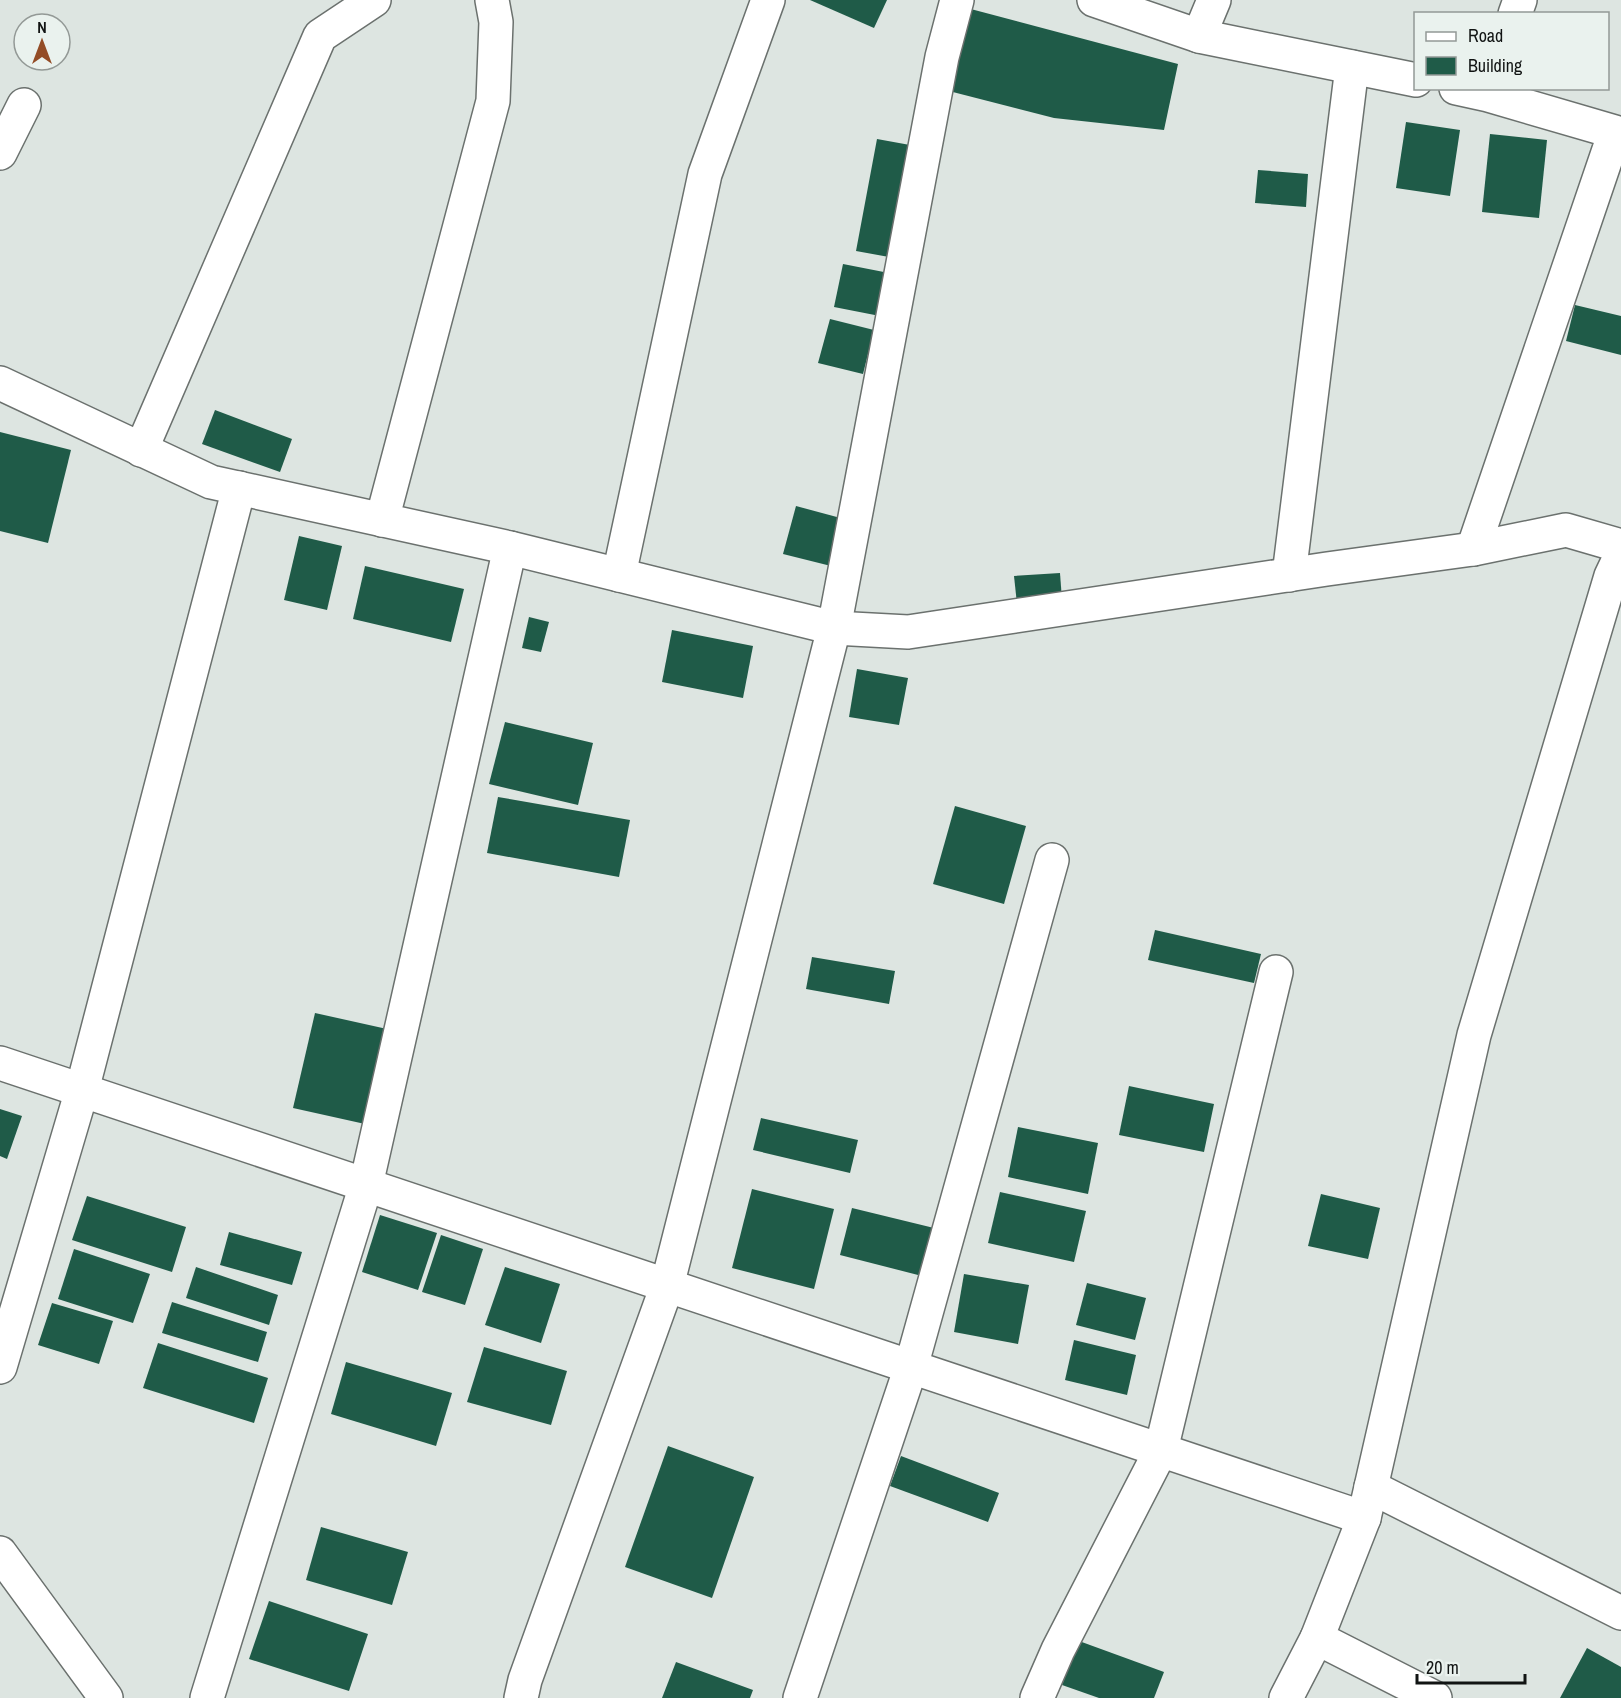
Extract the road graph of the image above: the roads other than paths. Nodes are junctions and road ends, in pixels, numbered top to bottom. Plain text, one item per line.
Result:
1 (374, 0) edge
2 (492, 0) edge
3 (768, 0) edge
4 (957, 0) edge
5 (1094, 0) edge
6 (1214, 0) edge
7 (1199, 36) junction
8 (1352, 67) junction
9 (1414, 80) edge
10 (1472, 90) edge
11 (1489, 92) edge
12 (24, 105) dead end
13 (0, 153) edge
14 (0, 383) edge
15 (141, 450) junction
16 (239, 488) junction
17 (382, 520) junction
18 (1621, 546) edge
19 (510, 548) junction
20 (1473, 549) junction
21 (1621, 555) edge
22 (619, 575) junction
23 (1289, 575) junction
24 (834, 628) junction
25 (1052, 860) dead end
26 (1276, 972) dead end
27 (0, 1063) edge
28 (82, 1090) junction
29 (366, 1185) junction
30 (668, 1286) junction
31 (911, 1366) junction
32 (0, 1367) edge
33 (1161, 1450) junction
34 (1367, 1502) junction
35 (0, 1552) edge
36 (1621, 1613) edge
37 (1317, 1638) junction
38 (97, 1695) edge
39 (207, 1698) edge
40 (521, 1698) edge
41 (800, 1698) edge
42 (1037, 1698) edge
43 (1286, 1698) edge
44 (1435, 1698) edge

1 - 15 street
2 - 17 street
3 - 22 street
4 - 24 street
5 - 7 street
6 - 7 street
7 - 8 street
8 - 9 street
8 - 23 street
10 - 11 street
11 - 20 street
12 - 13 street
14 - 15 street
15 - 16 street
16 - 17 street
16 - 28 street
17 - 19 street
18 - 20 street
19 - 22 street
19 - 29 street
20 - 23 street
21 - 34 street
22 - 24 street
23 - 24 street
24 - 30 street
25 - 31 street
26 - 33 street
27 - 28 street
28 - 29 street
28 - 32 street
29 - 30 street
29 - 39 street
30 - 31 street
30 - 40 street
31 - 33 street
31 - 41 street
33 - 34 street
33 - 42 street
34 - 36 street
34 - 37 street
35 - 38 street
37 - 43 street
37 - 44 street

